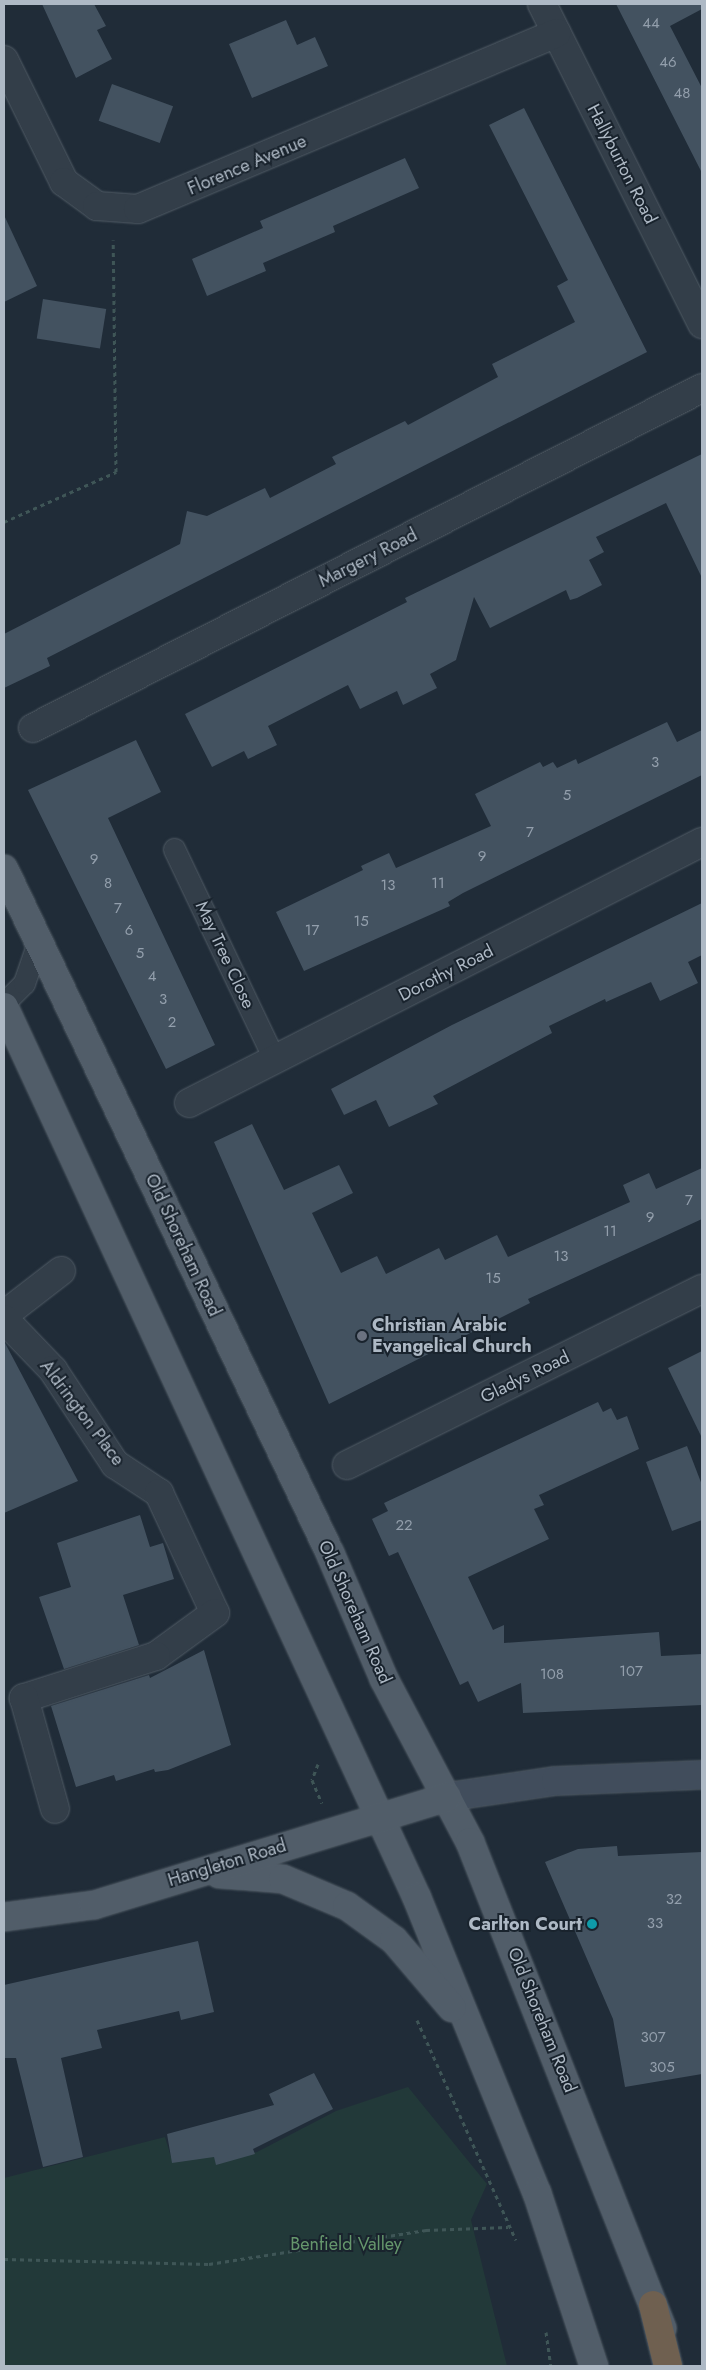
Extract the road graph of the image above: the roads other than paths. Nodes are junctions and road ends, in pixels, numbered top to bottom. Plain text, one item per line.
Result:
1 (542, 4) edge
2 (557, 33) junction
3 (4, 60) edge
4 (702, 324) edge
5 (702, 388) edge
6 (33, 728) dead end
7 (702, 842) edge
8 (174, 849) dead end
9 (4, 869) edge
10 (38, 942) junction
11 (4, 1003) edge
12 (4, 1007) edge
13 (275, 1061) junction
14 (189, 1103) dead end
15 (61, 1271) dead end
16 (702, 1289) edge
17 (4, 1317) edge
18 (347, 1465) dead end
19 (702, 1774) edge
20 (448, 1797) junction
21 (55, 1809) dead end
22 (378, 1816) junction
23 (190, 1875) junction
24 (4, 1917) edge
25 (485, 2062) junction
26 (653, 2305) junction
27 (594, 2366) edge
28 (668, 2366) edge
29 (678, 2366) edge

1 - 2 street, Hallyburton Road
2 - 3 street, Florence Avenue
2 - 4 street, Hallyburton Road
5 - 6 street, Margery Road
7 - 13 street, Dorothy Road
8 - 13 lane, May Tree Close
9 - 10 main road, Old Shoreham Road
10 - 11 lane
10 - 20 main road, Old Shoreham Road
12 - 22 main road
13 - 14 street, Dorothy Road
15 - 17 street
16 - 18 street, Gladys Road
17 - 21 street, Aldrington Place
19 - 20 main road
20 - 22 main road, Hangleton Road
20 - 26 main road, Old Shoreham Road
22 - 23 main road, Hangleton Road
22 - 25 main road
23 - 24 main road, Hangleton Road
23 - 25 main road
25 - 27 main road
26 - 28 highway
26 - 29 main road, Old Shoreham Road

